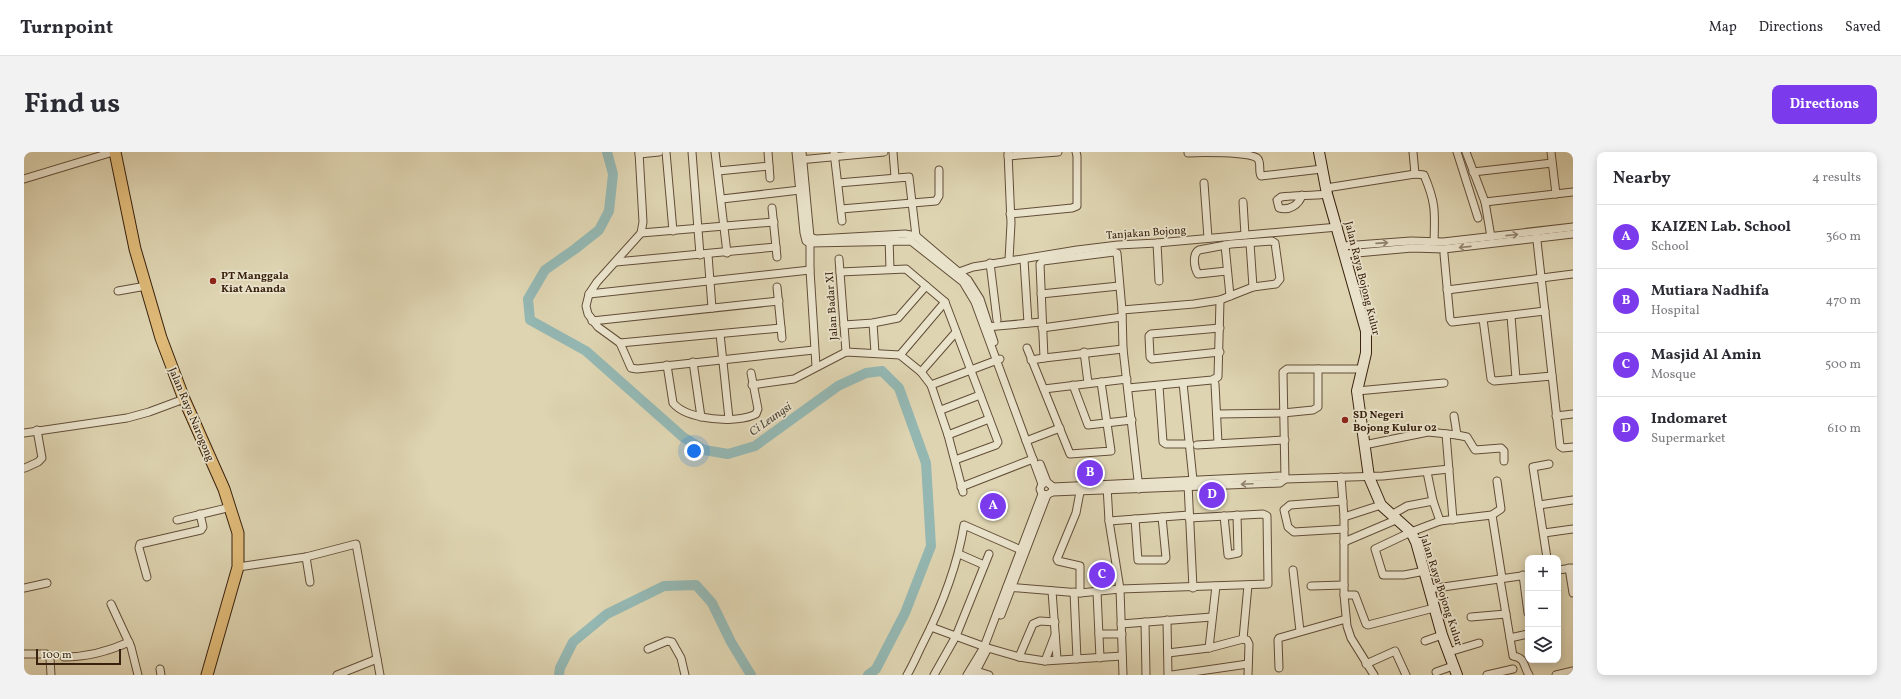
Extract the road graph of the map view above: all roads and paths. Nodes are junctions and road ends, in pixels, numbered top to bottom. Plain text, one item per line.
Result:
1 (114, 152) edge
2 (658, 152) edge
3 (666, 152) edge
4 (692, 152) edge
5 (715, 152) edge
6 (768, 152) edge
7 (884, 152) edge
8 (893, 152) edge
9 (1058, 152) edge
10 (1076, 152) edge
11 (1201, 152) edge
12 (1234, 152) edge
13 (1319, 152) edge
14 (1413, 152) edge
15 (1457, 152) edge
16 (1466, 152) edge
17 (1551, 152) edge
18 (639, 153) edge
19 (1188, 153) dead end
20 (1008, 154) edge
21 (834, 155) edge
22 (799, 156) edge
23 (1552, 163) junction
24 (769, 166) junction
25 (1322, 169) junction
26 (718, 170) junction
27 (939, 170) dead end
28 (1473, 172) junction
29 (1414, 174) junction
30 (895, 177) junction
31 (770, 178) dead end
32 (24, 179) edge
33 (1204, 183) dead end
34 (838, 184) junction
35 (800, 190) junction
36 (1327, 191) junction
37 (1573, 192) edge
38 (1556, 194) junction
39 (1302, 195) dead end
40 (722, 199) junction
41 (1243, 202) dead end
42 (1485, 202) junction
43 (913, 203) junction
44 (772, 208) dead end
45 (841, 209) junction
46 (1010, 214) junction
47 (1478, 218) dead end
48 (842, 221) dead end
49 (774, 222) junction
50 (724, 226) junction
51 (1338, 227) junction
52 (1573, 227) edge
53 (698, 229) junction
54 (673, 231) junction
55 (641, 233) junction
56 (1573, 234) edge
57 (1244, 235) junction
58 (916, 236) junction
59 (1536, 236) junction
60 (1491, 237) junction
61 (889, 238) junction
62 (1208, 238) junction
63 (810, 240) junction
64 (1434, 242) junction
65 (1157, 243) junction
66 (1250, 243) junction
67 (1225, 245) junction
68 (776, 247) junction
69 (1444, 248) junction
70 (1344, 250) junction
71 (727, 252) junction
72 (700, 255) junction
73 (708, 255) junction
74 (777, 257) dead end
75 (839, 259) dead end
76 (1009, 260) junction
77 (1024, 260) dead end
78 (616, 262) junction
79 (990, 263) junction
80 (890, 269) junction
81 (810, 270) junction
82 (1227, 271) junction
83 (840, 272) junction
84 (957, 274) junction
85 (1573, 274) edge
86 (1542, 278) junction
87 (710, 281) junction
88 (1159, 281) dead end
89 (146, 286) junction
90 (926, 286) junction
91 (1119, 286) junction
92 (777, 287) dead end
93 (1253, 287) junction
94 (1447, 290) junction
95 (118, 291) dead end
96 (589, 294) junction
97 (1041, 294) junction
98 (1230, 296) junction
99 (1220, 300) junction
100 (779, 301) junction
101 (945, 302) junction
102 (712, 308) junction
103 (1545, 311) junction
104 (1122, 314) junction
105 (1511, 316) junction
106 (1483, 319) junction
107 (592, 320) junction
108 (997, 320) dead end
109 (873, 323) junction
110 (1028, 323) junction
111 (844, 325) junction
112 (1042, 325) junction
113 (987, 327) junction
114 (781, 328) junction
115 (1220, 328) junction
116 (956, 332) junction
117 (720, 334) junction
118 (782, 338) dead end
119 (620, 344) junction
120 (1027, 348) dead end
121 (1123, 349) junction
122 (814, 350) junction
123 (846, 352) junction
124 (1084, 352) junction
125 (1220, 352) junction
126 (875, 353) junction
127 (900, 356) junction
128 (1044, 358) junction
129 (724, 359) junction
130 (998, 360) junction
131 (1031, 360) junction
132 (693, 362) junction
133 (667, 365) junction
134 (816, 366) junction
135 (1318, 369) junction
136 (1363, 369) junction
137 (971, 370) junction
138 (921, 372) junction
139 (751, 373) dead end
140 (1552, 376) junction
141 (1516, 379) junction
142 (1127, 380) junction
143 (1101, 382) junction
144 (1088, 383) junction
145 (1183, 383) junction
146 (1444, 383) dead end
147 (1073, 384) junction
148 (1215, 384) dead end
149 (752, 385) junction
150 (931, 385) junction
151 (1159, 386) junction
152 (1128, 388) junction
153 (1044, 389) junction
154 (1357, 391) junction
155 (980, 395) junction
156 (184, 399) junction
157 (941, 410) junction
158 (1283, 413) junction
159 (1217, 414) junction
160 (1573, 414) edge
161 (1454, 416) dead end
162 (1556, 416) junction
163 (701, 417) junction
164 (729, 419) junction
165 (989, 419) junction
166 (1132, 420) junction
167 (1107, 422) junction
168 (1060, 428) junction
169 (37, 430) junction
170 (24, 433) edge
171 (1446, 434) junction
172 (948, 435) junction
173 (1457, 435) junction
174 (1028, 440) junction
175 (1285, 440) junction
176 (1218, 443) junction
177 (1193, 444) junction
178 (1364, 445) junction
179 (1573, 447) edge
180 (1033, 459) junction
181 (955, 460) junction
182 (1504, 461) dead end
183 (1549, 464) dead end
184 (25, 468) dead end
185 (1449, 469) junction
186 (1427, 472) junction
187 (1341, 477) junction
188 (1369, 477) junction
189 (1285, 479) junction
190 (1497, 481) dead end
191 (1189, 482) junction
192 (1044, 483) junction
193 (1139, 486) junction
194 (1107, 488) junction
195 (1049, 492) junction
196 (1080, 492) junction
197 (1573, 500) edge
198 (1343, 501) junction
199 (1433, 501) junction
200 (1540, 504) junction
201 (1381, 506) junction
202 (231, 507) junction
203 (200, 514) junction
204 (1237, 515) junction
205 (1492, 515) junction
206 (1224, 516) junction
207 (1162, 517) junction
208 (1189, 517) junction
209 (1344, 517) junction
210 (1396, 517) junction
211 (1135, 519) junction
212 (177, 520) dead end
213 (1452, 520) junction
214 (1110, 521) junction
215 (1440, 521) junction
216 (1344, 529) junction
217 (1573, 529) edge
218 (1411, 532) junction
219 (1544, 533) junction
220 (1344, 542) junction
221 (1021, 550) junction
222 (959, 554) junction
223 (989, 554) dead end
224 (1547, 555) edge
225 (306, 557) junction
226 (984, 565) junction
227 (238, 567) junction
228 (1571, 568) edge
229 (1293, 570) dead end
230 (1561, 570) edge
231 (1425, 571) junction
232 (1525, 575) edge
233 (147, 577) dead end
234 (1501, 578) junction
235 (1572, 579) edge
236 (310, 582) dead end
237 (47, 583) dead end
238 (1248, 585) junction
239 (1344, 585) junction
240 (1216, 586) junction
241 (1311, 586) dead end
242 (1010, 587) junction
243 (24, 588) edge
244 (1193, 588) junction
245 (1120, 589) junction
246 (1429, 589) junction
247 (1052, 591) junction
248 (1077, 592) junction
249 (1097, 592) junction
250 (1573, 593) edge
251 (1344, 595) junction
252 (111, 604) dead end
253 (1434, 608) junction
254 (1506, 614) junction
255 (1212, 617) junction
256 (1471, 617) dead end
257 (1346, 619) junction
258 (1167, 620) junction
259 (1055, 622) junction
260 (1145, 622) junction
261 (1121, 624) junction
262 (931, 627) junction
263 (1300, 631) junction
264 (1056, 633) junction
265 (1099, 634) junction
266 (1122, 634) junction
267 (1442, 635) junction
268 (1525, 635) edge
269 (956, 636) junction
270 (1510, 638) junction
271 (1243, 639) junction
272 (1425, 641) dead end
273 (129, 642) junction
274 (1479, 643) dead end
275 (986, 647) junction
276 (1209, 648) junction
277 (648, 649) dead end
278 (1449, 652) junction
279 (1168, 653) junction
280 (24, 654) edge
281 (1122, 656) junction
282 (64, 657) dead end
283 (1018, 657) junction
284 (1100, 658) junction
285 (377, 659) junction
286 (1057, 659) junction
287 (1077, 659) junction
288 (1045, 661) junction
289 (1248, 664) junction
290 (1366, 664) junction
291 (1279, 668) dead end
292 (1513, 669) dead end
293 (1455, 670) edge
294 (1573, 671) edge
295 (1436, 672) dead end
296 (975, 673) edge
297 (341, 674) edge
298 (1528, 674) edge
299 (52, 675) edge
300 (138, 675) edge
301 (207, 675) edge
302 (380, 675) edge
303 (685, 675) edge
304 (907, 675) edge
305 (934, 675) edge
306 (967, 675) edge
307 (988, 675) edge
308 (1123, 675) edge
309 (1146, 675) edge
310 (1168, 675) edge
311 (1172, 675) edge
312 (1248, 675) edge
313 (1374, 675) edge
314 (1406, 675) edge
315 (1486, 675) edge
316 (1519, 675) edge
317 (1556, 675) edge

1 - 32 street
1 - 89 main road, Jalan Raya Narogong
2 - 18 street
3 - 54 street
4 - 53 street
5 - 26 street
6 - 24 street
7 - 21 street
8 - 30 street
9 - 20 street
10 - 46 street
11 - 12 street
11 - 19 street
12 - 25 street
13 - 25 main road, Jalan Raya Bojong Kulur
14 - 29 street
15 - 47 street
16 - 28 street
17 - 23 street
18 - 55 street
20 - 46 street
21 - 22 street
21 - 34 street
22 - 35 street
22 - 63 street
23 - 28 street
23 - 38 street
24 - 26 street
24 - 31 street
25 - 36 main road, Jalan Raya Bojong Kulur
26 - 40 street
27 - 43 street
28 - 42 street
29 - 36 street
29 - 64 street
30 - 34 street
30 - 43 street
33 - 62 street
34 - 45 street
35 - 40 street
35 - 63 street
36 - 39 street
36 - 51 main road, Jalan Raya Bojong Kulur
37 - 38 street
38 - 42 street
40 - 50 street
41 - 57 street
42 - 60 street
43 - 45 street
43 - 58 street
44 - 49 street
45 - 48 street
46 - 76 street
49 - 50 street
49 - 68 street
50 - 53 street
50 - 71 street
51 - 57 street, Tanjakan Bojong
51 - 70 main road, Jalan Raya Bojong Kulur
52 - 59 street
53 - 54 street
53 - 72 street
54 - 55 street
55 - 78 street
56 - 59 street
57 - 62 street, Tanjakan Bojong
58 - 61 street
58 - 84 street
60 -> 59 street
59 -> 69 street
59 - 86 street
60 - 69 street
61 - 63 street
61 - 80 street
61 - 84 street
62 - 65 street, Tanjakan Bojong
63 - 81 street
64 - 69 street
70 -> 64 street
65 - 76 street, Tanjakan Bojong
65 - 88 street
66 - 67 street
66 - 93 street
66 - 93 street
67 - 82 street
67 - 82 street
68 - 71 street
68 - 74 street
69 - 70 street
69 - 94 street
70 - 136 main road, Jalan Raya Bojong Kulur
71 - 73 street
72 - 73 street
72 - 78 street
73 - 87 street
75 - 83 street, Jalan Badar XI
76 - 79 street, Tanjakan Bojong
77 - 110 street
78 - 96 street
79 - 84 street, Tanjakan Bojong
79 - 108 street
80 - 83 street
80 - 90 street
81 - 87 street
81 - 122 street
82 - 98 street
83 - 111 street, Jalan Badar XI
84 - 113 street
85 - 86 street
86 - 94 street
86 - 103 street
87 - 96 street
87 - 102 street
89 - 95 street
89 - 156 main road, Jalan Raya Narogong
90 - 101 street
90 - 109 street
91 - 97 street
91 - 97 street
91 - 104 street
92 - 100 street
93 - 98 street
94 - 106 street
96 - 107 street
97 - 112 street
98 - 99 street
99 - 104 street
99 - 115 street
100 - 102 street
100 - 114 street
101 - 116 street
101 - 127 street
102 - 107 street
103 - 105 street
103 - 140 street
104 - 112 street
104 - 121 street
105 - 106 street
105 - 141 street
106 - 141 street
107 - 119 street
109 - 111 street
109 - 126 street
110 - 112 street
110 - 113 street
111 - 123 street, Jalan Badar XI
112 - 128 street
113 - 130 street
114 - 117 street
114 - 118 street
115 - 125 street
115 - 125 street
116 - 137 street
116 - 138 street
117 - 119 street
117 - 129 street
119 - 133 street
120 - 131 street
121 - 124 street
121 - 142 street
122 - 129 street
122 - 134 street
123 - 126 street
123 - 134 street
124 - 128 street
124 - 144 street
125 - 145 street
126 - 127 street
127 - 138 street
128 - 131 street
129 - 132 street
129 - 164 street
130 - 137 street
130 - 174 street
131 - 153 street
132 - 133 street
132 - 163 street
133 - 163 street
134 - 149 street
135 - 136 street
135 - 158 street
135 - 158 street
136 - 154 main road, Jalan Raya Bojong Kulur
137 - 150 street
137 - 155 street
138 - 150 street
139 - 149 street
140 - 141 street
140 - 162 street
142 - 143 street
142 - 152 street
143 - 144 street
143 - 167 street
144 - 147 street
145 - 151 street
145 - 177 street
146 - 154 street
147 - 153 street
147 - 167 street
148 - 159 street
149 - 164 street
150 - 157 street
151 - 152 street
151 - 177 street
152 - 166 street
153 - 168 street
154 - 178 main road, Jalan Raya Bojong Kulur
155 - 157 street
155 - 165 street
156 - 169 street
156 - 202 main road, Jalan Raya Narogong
157 - 172 street
158 - 159 street
158 - 175 street
159 - 176 street
160 - 162 street
161 - 173 street
162 - 179 street
163 - 164 street
165 - 172 street
165 - 181 street
166 - 167 street
166 - 193 street
167 - 168 street
168 - 174 street
169 - 170 street
169 - 184 street
171 - 173 street
171 - 178 street
171 - 185 street
172 - 181 street
173 - 182 street
174 - 180 street
174 - 192 street
175 - 176 street
175 - 189 street
176 - 177 street
177 - 191 street
178 - 188 main road, Jalan Raya Bojong Kulur
180 - 181 street
180 - 192 street
183 - 200 street
185 - 186 street
185 - 213 street
186 - 188 street
186 - 199 street
187 - 188 street
187 - 189 street
187 - 198 street
188 - 201 main road, Jalan Raya Bojong Kulur
189 - 191 street
190 - 205 street
191 - 193 street
191 - 208 street
192 - 195 street
192 - 195 street
193 - 194 street
194 - 195 street
194 - 196 street
194 - 214 street
195 - 196 street
195 - 221 street
195 - 242 street
196 - 248 street
197 - 200 street
198 - 209 street
198 - 216 street
199 - 210 street
199 - 215 street
200 - 219 street
201 - 209 street
201 - 210 main road, Jalan Raya Bojong Kulur
202 - 203 street
202 - 227 main road, Jalan Raya Narogong
203 - 212 street
203 - 233 street
204 - 206 street
204 - 206 street
204 - 238 street
205 - 213 street
205 - 234 street
206 - 208 street
207 - 208 street
207 - 211 street
207 - 211 street
208 - 244 street
209 - 216 street
210 - 218 main road, Jalan Raya Bojong Kulur
210 - 220 street
211 - 214 street
213 - 215 street
214 - 245 street
215 - 218 street
216 - 220 street
217 - 219 street
218 - 231 main road, Jalan Raya Bojong Kulur
218 - 231 street
219 - 224 street
220 - 239 street
221 - 222 street
221 - 242 street
222 - 226 street
222 - 262 street
223 - 226 street
225 - 227 street
225 - 236 street
225 - 285 street
226 - 269 street
227 - 301 main road, Jalan Raya Narogong
228 - 230 street
228 - 235 street
229 - 263 street
231 - 246 main road, Jalan Raya Bojong Kulur
232 - 234 street
234 - 246 street
234 - 254 street
235 - 250 street
237 - 243 street
238 - 240 street
238 - 271 street
239 - 241 street
239 - 251 street
240 - 244 street
240 - 255 street
242 - 247 street
242 - 275 street
244 - 245 street
245 - 249 street
245 - 261 street
246 - 253 main road, Jalan Raya Bojong Kulur
247 - 248 street
247 - 259 street
248 - 249 street
248 - 287 street
249 - 265 street
251 - 253 street
251 - 257 street
252 - 273 street
253 - 267 main road, Jalan Raya Bojong Kulur
254 - 256 street
254 - 270 street
255 - 258 street
255 - 276 street
257 - 263 street
257 - 290 street
258 - 260 street
258 - 279 street
259 - 264 street
259 - 283 street
260 - 261 street
260 - 309 street
261 - 266 street
262 - 269 street
262 - 304 street
263 - 291 street
264 - 286 street
264 - 288 street
265 - 266 street
265 - 284 street
266 - 281 street
267 - 272 street
267 - 278 main road, Jalan Raya Bojong Kulur
268 - 270 street
269 - 275 street
269 - 305 street
270 - 298 street
271 - 276 street
271 - 289 street
273 - 282 street
273 - 300 street
274 - 278 street
275 - 283 street
275 - 296 street
275 - 306 street
276 - 279 street
277 - 303 street
278 - 293 main road, Jalan Raya Bojong Kulur
279 - 310 street
280 - 299 street
281 - 284 street
281 - 308 street
283 - 288 street
284 - 287 street
285 - 297 street
285 - 302 street
286 - 287 street
286 - 288 street
289 - 311 street
289 - 312 street
290 - 313 street
290 - 314 street
292 - 315 street
293 - 295 street
294 - 317 street
296 - 307 street
298 - 316 street

